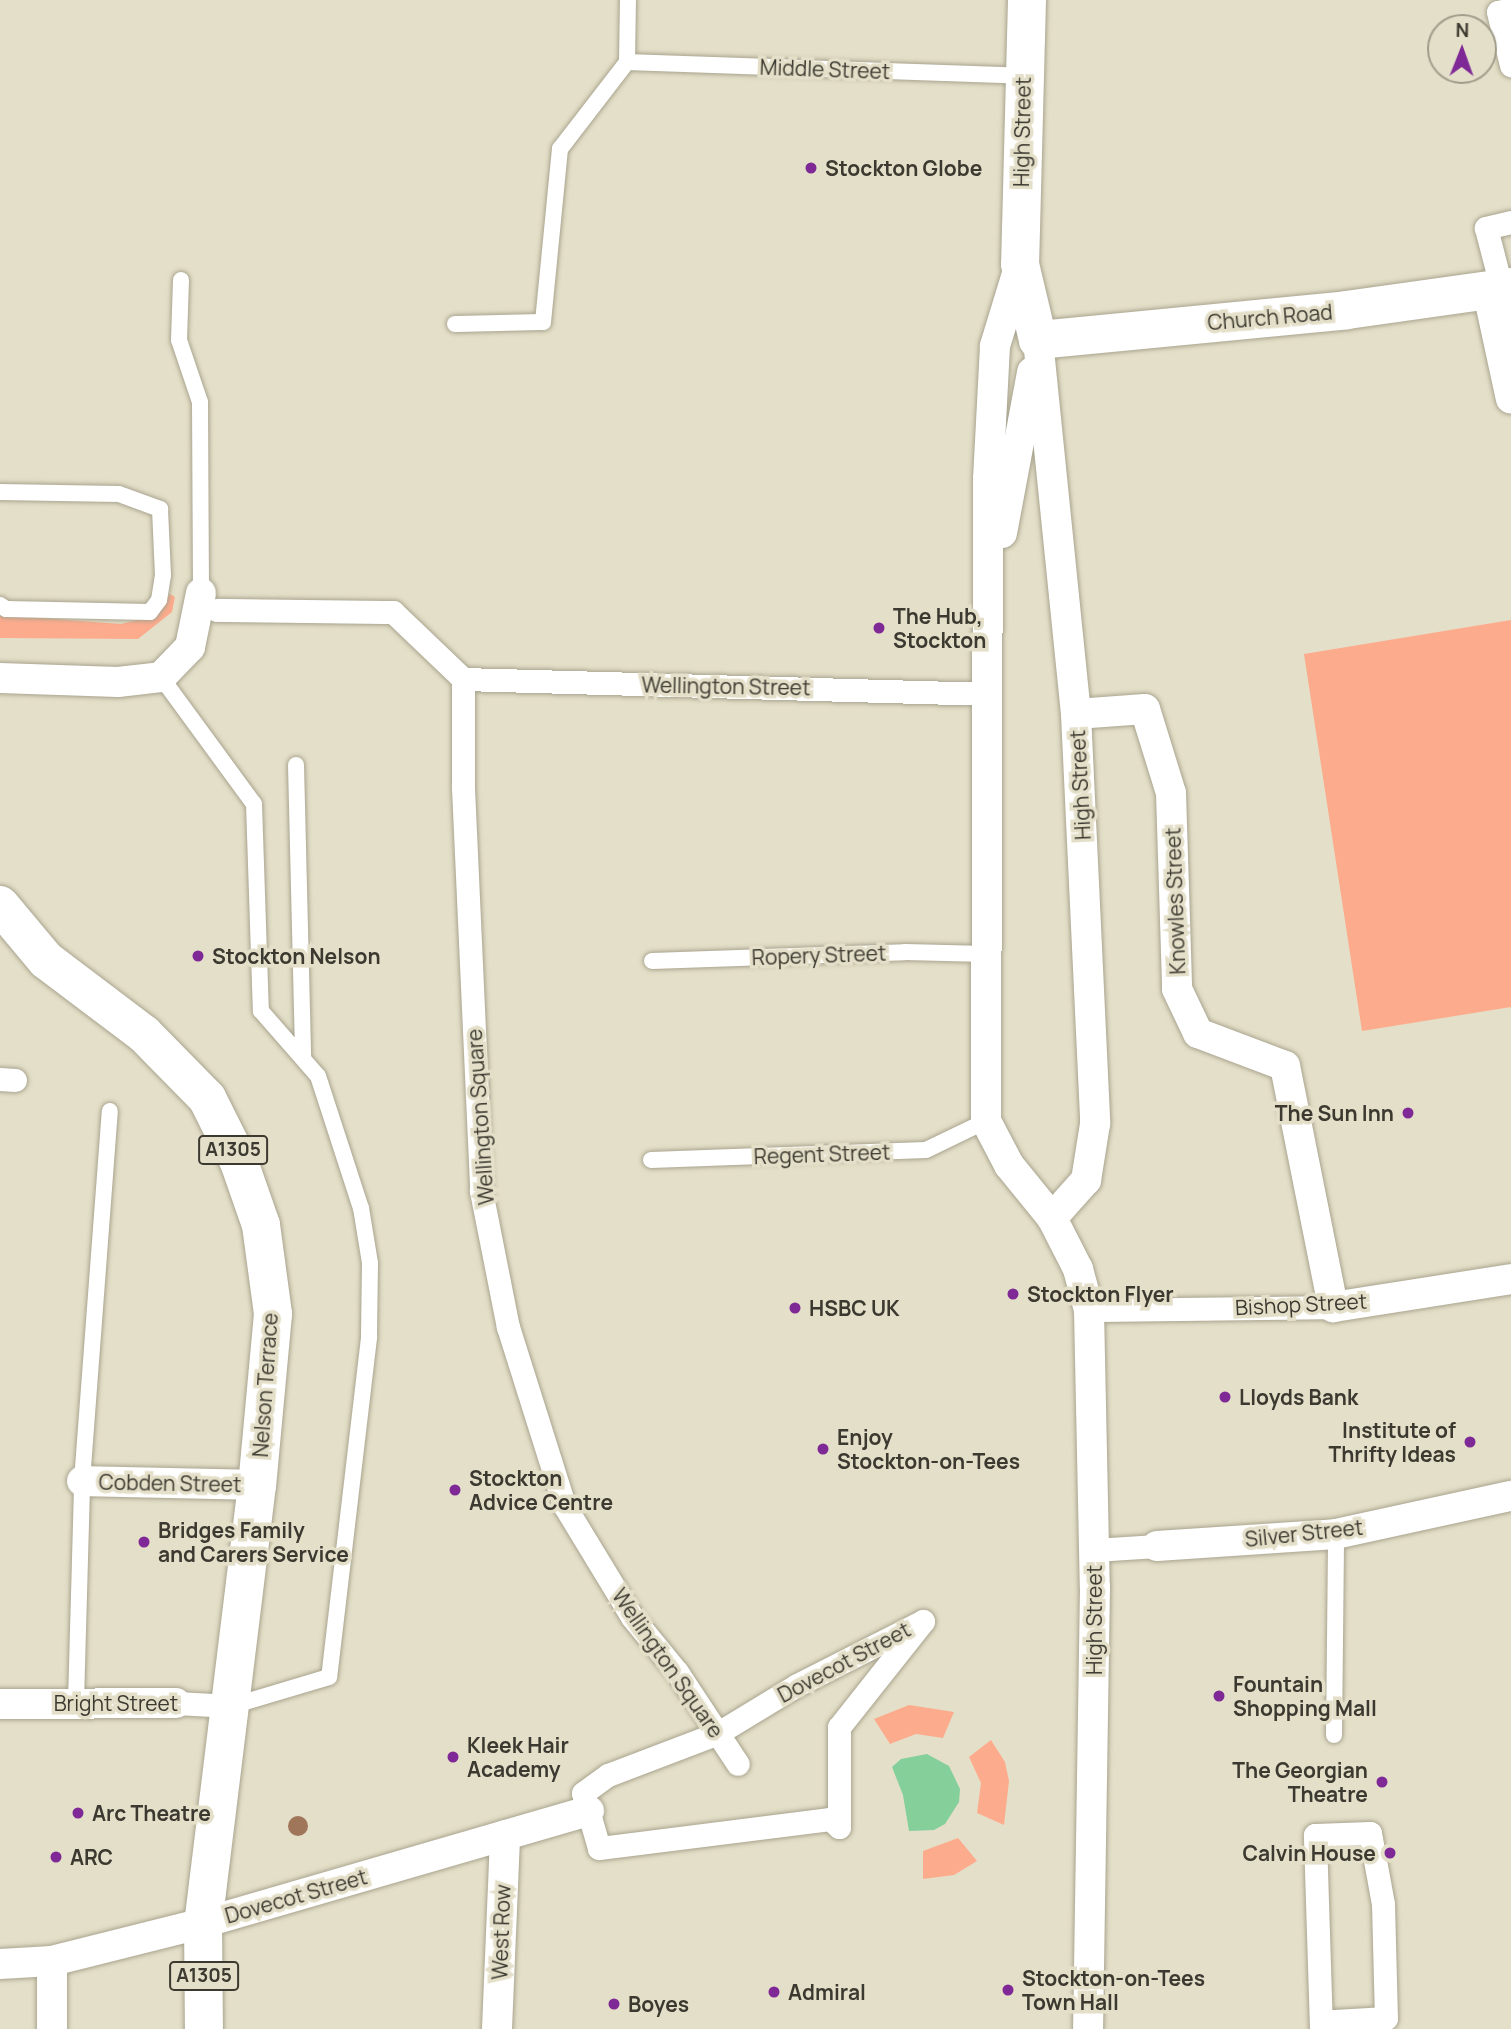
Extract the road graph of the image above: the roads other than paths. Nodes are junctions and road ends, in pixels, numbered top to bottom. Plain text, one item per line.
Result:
1 (628, 0) edge
2 (1027, 0) edge
3 (1511, 9) edge
4 (627, 62) junction
5 (1511, 65) edge
6 (1023, 76) junction
7 (1511, 222) edge
8 (1020, 264) junction
9 (181, 280) dead end
10 (1503, 299) edge
11 (455, 324) dead end
12 (1038, 340) junction
13 (1511, 399) edge
14 (0, 492) edge
15 (990, 595) junction
16 (209, 602) junction
17 (0, 605) edge
18 (161, 677) junction
19 (0, 678) edge
20 (463, 679) junction
21 (989, 694) junction
22 (1076, 714) junction
23 (296, 765) dead end
24 (0, 905) edge
25 (986, 954) junction
26 (652, 961) dead end
27 (303, 1056) junction
28 (110, 1111) dead end
29 (986, 1122) junction
30 (651, 1160) dead end
31 (1052, 1218) junction
32 (1511, 1279) edge
33 (1333, 1307) junction
34 (1089, 1310) junction
35 (82, 1481) junction
36 (257, 1485) junction
37 (1511, 1496) edge
38 (1336, 1534) junction
39 (1157, 1546) joint
40 (1094, 1550) junction
41 (76, 1702) junction
42 (176, 1703) joint
43 (0, 1704) edge
44 (232, 1706) junction
45 (718, 1733) junction
46 (1334, 1735) dead end
47 (738, 1764) dead end
48 (589, 1811) junction
49 (505, 1835) junction
50 (203, 1923) junction
51 (52, 1961) junction
52 (0, 1964) edge
53 (52, 2029) edge
54 (204, 2029) edge
55 (497, 2029) edge
56 (1088, 2029) edge
57 (1321, 2029) edge
58 (1334, 2029) edge

1 - 4 lane
2 - 6 main road, High Street
3 - 5 street
4 - 6 lane, Middle Street
4 - 11 lane
6 - 8 main road, High Street
7 - 10 street
8 - 12 main road, High Street
8 - 15 street, High Street
9 - 16 lane
10 - 12 main road, Church Road
10 - 13 street
12 - 15 street, High Street
12 - 22 street, High Street
14 - 17 lane
15 - 21 street, High Street
16 - 18 street
16 - 20 street
18 - 19 street
18 - 27 lane
20 - 21 street, Wellington Street
20 - 45 street, Wellington Square
21 - 25 street, High Street
22 - 31 street, High Street
22 - 33 street, Knowles Street
23 - 27 lane
24 - 36 main road, Nelson Terrace / A1305
25 - 26 lane, Ropery Street
25 - 29 street, High Street
27 - 44 lane
28 - 35 lane
29 - 30 lane, Regent Street
29 - 31 street, High Street
31 - 34 street, High Street
32 - 33 street, Bishop Street
33 - 34 street, Bishop Street
34 - 40 street, High Street
35 - 36 street, Cobden Street
35 - 41 lane
36 - 44 main road, Nelson Terrace / A1305
37 - 38 street, Silver Street
38 - 39 street, Silver Street
38 - 46 lane
39 - 40 street, Silver Street
40 - 56 street, High Street
41 - 42 street, Bright Street
41 - 43 street, Bright Street
42 - 44 street, Bright Street
44 - 50 main road, Nelson Terrace / A1305
45 - 47 street, Wellington Square
45 - 48 street, Dovecot Street
45 - 48 street, Dovecot Street
48 - 49 street, Dovecot Street
49 - 50 street, Dovecot Street
49 - 55 street, West Row
50 - 51 street, Dovecot Street
50 - 54 main road, A1305
51 - 52 street, Dovecot Street
51 - 53 street
57 - 58 street

